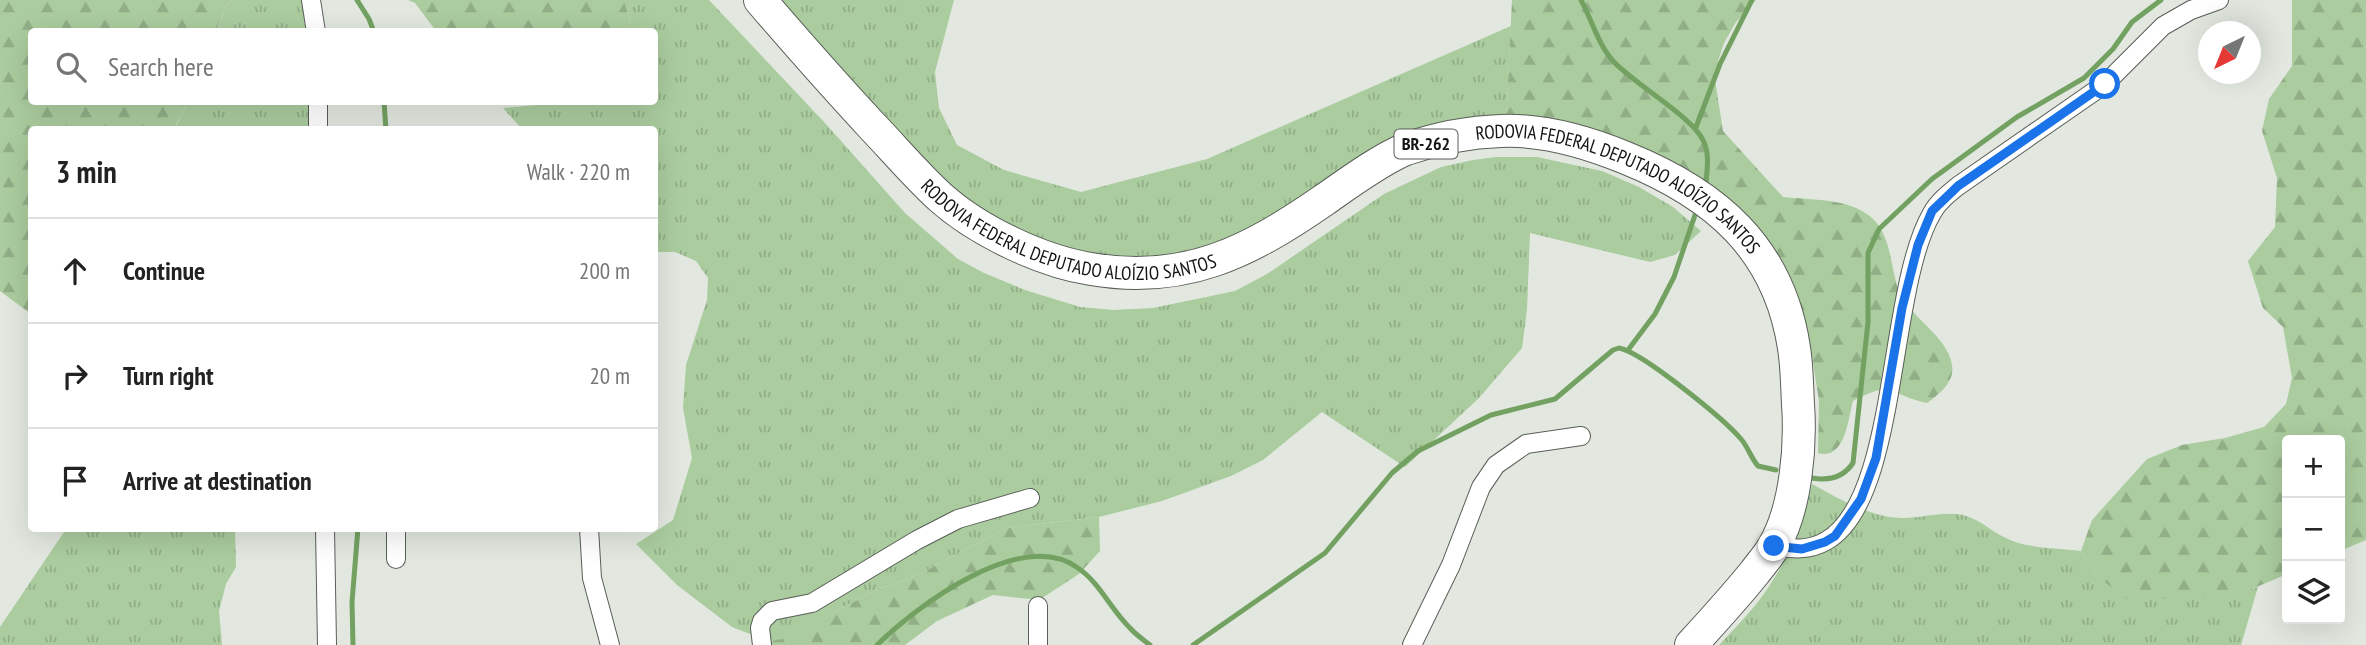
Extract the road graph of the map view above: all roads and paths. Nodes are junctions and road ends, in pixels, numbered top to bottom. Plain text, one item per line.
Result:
1 (311, 0) edge
2 (760, 0) edge
3 (2219, 0) edge
4 (315, 28) edge
5 (318, 105) edge
6 (318, 126) edge
7 (1581, 436) dead end
8 (1030, 498) dead end
9 (325, 532) edge
10 (397, 532) edge
11 (589, 532) edge
12 (1774, 546) junction
13 (396, 559) dead end
14 (1038, 606) dead end
15 (327, 645) edge
16 (610, 645) edge
17 (762, 645) edge
18 (1038, 645) edge
19 (1412, 645) edge
20 (1691, 645) edge

1 - 4 street
2 - 12 highway, RODOVIA FEDERAL DEPUTADO ALOÍZIO SANTOS / BR-262
3 - 12 street
5 - 6 street
7 - 19 street
8 - 17 street
9 - 15 street
10 - 13 street
11 - 16 street
12 - 20 highway, RODOVIA FEDERAL DEPUTADO ALOÍZIO SANTOS / BR-262
14 - 18 street

